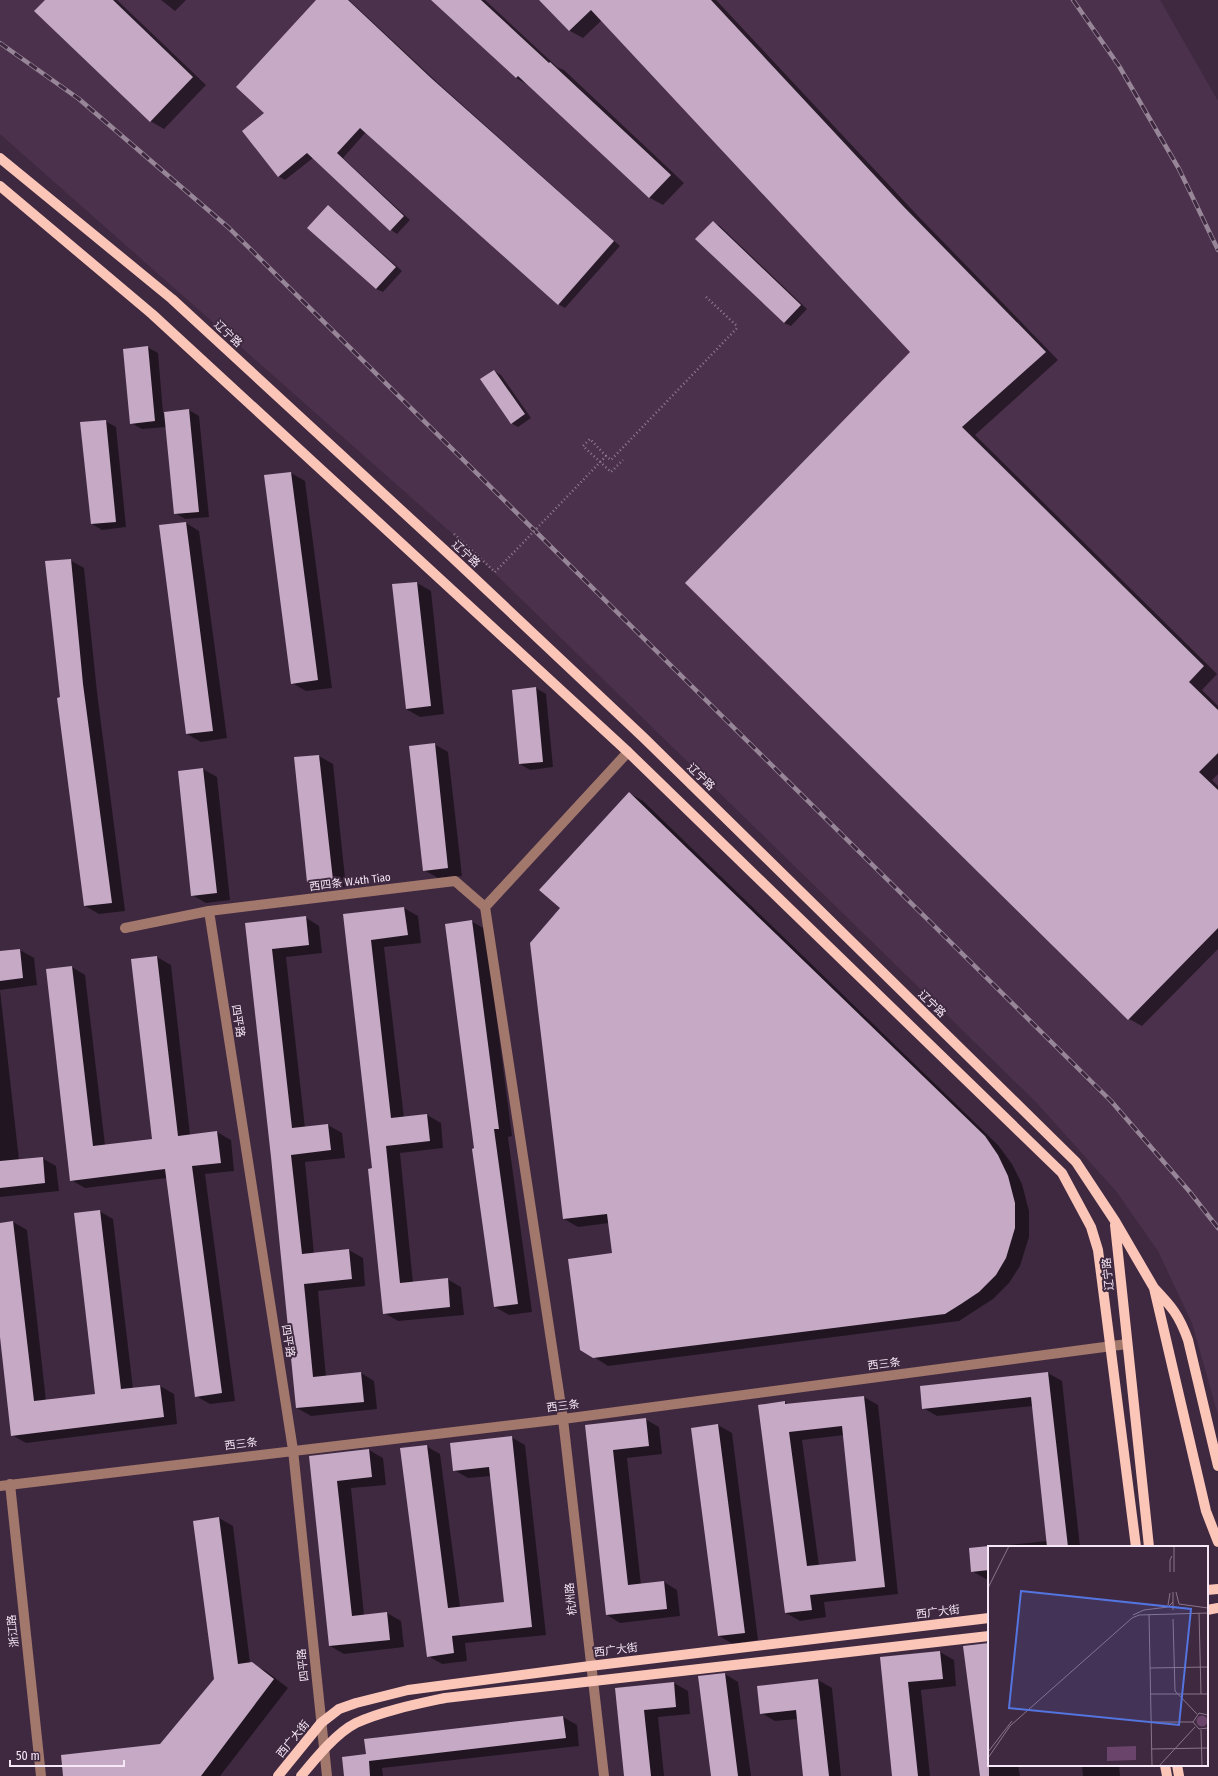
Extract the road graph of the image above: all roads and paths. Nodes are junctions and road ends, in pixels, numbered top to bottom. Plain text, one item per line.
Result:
1 (0, 158) edge
2 (0, 186) edge
3 (706, 297) dead end
4 (606, 456) junction
5 (623, 460) dead end
6 (454, 534) dead end
7 (628, 752) junction
8 (485, 907) junction
9 (209, 911) junction
10 (125, 928) dead end
11 (1115, 1221) junction
12 (1154, 1288) junction
13 (1127, 1344) junction
14 (1111, 1347) junction
15 (563, 1419) junction
16 (293, 1450) junction
17 (1218, 1466) edge
18 (5, 1485) edge
19 (1218, 1542) edge
20 (1136, 1546) edge
21 (1149, 1546) edge
22 (1218, 1589) edge
23 (1208, 1590) edge
24 (1218, 1608) edge
25 (1208, 1610) edge
26 (988, 1618) edge
27 (988, 1636) edge
28 (590, 1666) junction
29 (592, 1681) junction
30 (321, 1723) junction
31 (324, 1750) junction
32 (1165, 1766) edge
33 (1177, 1766) edge
34 (41, 1776) edge
35 (278, 1776) edge
36 (301, 1776) edge
37 (327, 1776) edge
38 (604, 1776) edge
39 (1167, 1776) edge
40 (1179, 1776) edge

1 - 11 main road, 辽宁路
2 - 7 main road, 辽宁路
3 - 4 path, bridge
4 - 5 path
4 - 6 path, bridge
7 - 8 street
7 - 14 main road, 辽宁路
8 - 9 street, 西四条 W.4th Tiao
8 - 15 street, 杭州路
9 - 10 street, 西四条 W.4th Tiao
9 - 16 street, 四平路
11 - 12 main road
11 - 13 main road, 辽宁路
12 - 17 main road
12 - 19 main road
13 - 14 street, 西三条
13 - 21 main road, 辽宁路
14 - 15 street, 西三条
14 - 20 main road, 辽宁路
15 - 16 street, 西三条
15 - 28 street, 杭州路
16 - 18 street, 西三条
16 - 30 street, 四平路
18 - 34 street, 浙江路
22 - 23 main road
24 - 25 main road
26 - 28 main road, 西广大街
27 - 29 main road
28 - 29 street, 杭州路
28 - 30 main road, 西广大街
29 - 31 main road
29 - 38 street, 杭州路
30 - 31 street, 四平路
30 - 35 main road, 西广大街
31 - 36 main road
31 - 37 street, 四平路
32 - 39 main road
33 - 40 main road

